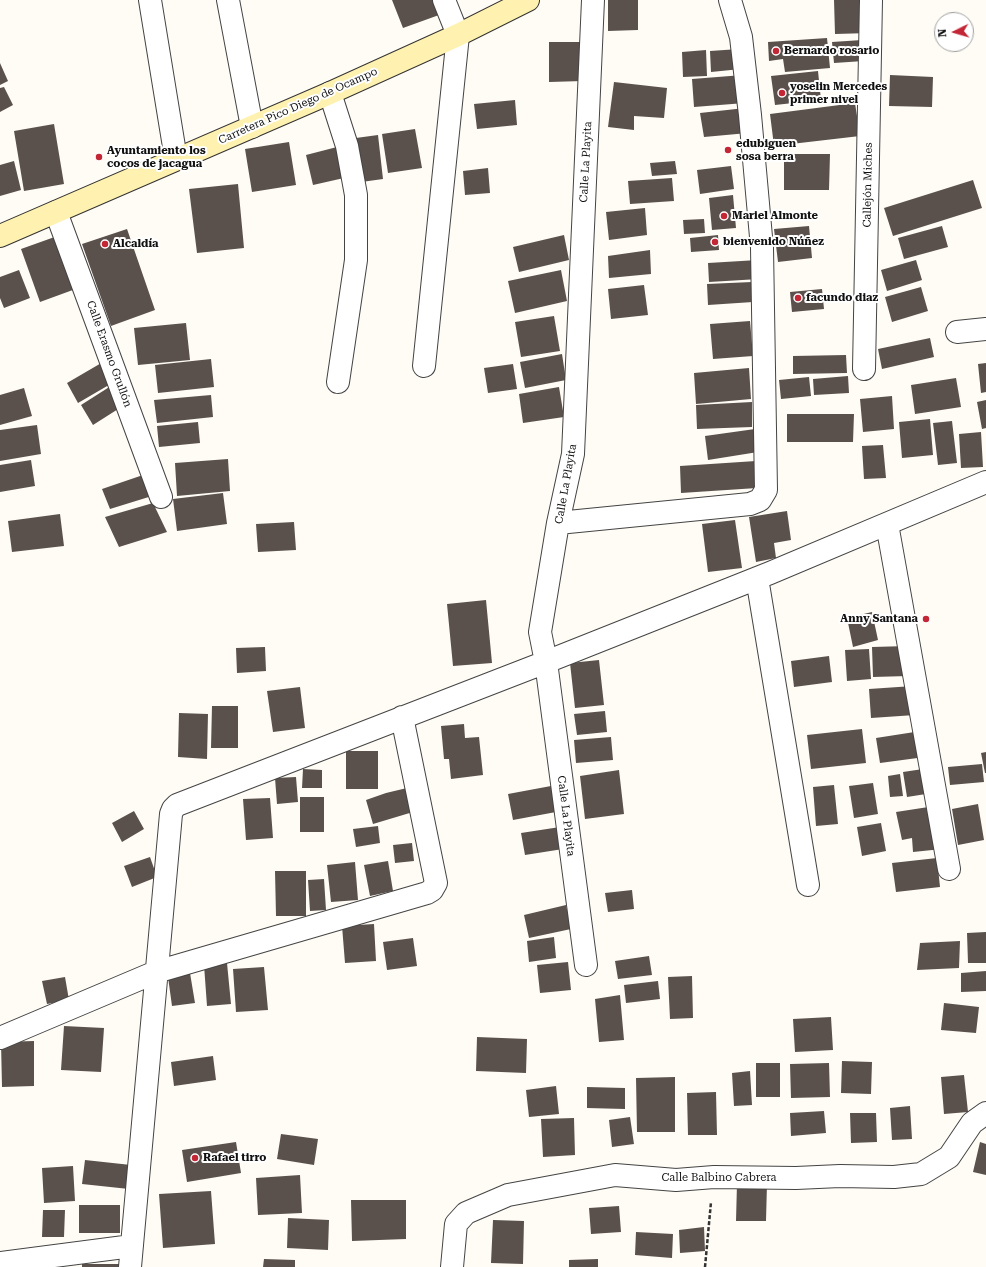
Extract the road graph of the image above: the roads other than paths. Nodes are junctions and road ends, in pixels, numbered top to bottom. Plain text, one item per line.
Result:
1 (150, 0) edge
2 (228, 0) edge
3 (444, 0) edge
4 (528, 0) edge
5 (594, 0) edge
6 (730, 0) edge
7 (871, 0) edge
8 (458, 35) junction
9 (330, 93) junction
10 (252, 128) junction
11 (176, 159) junction
12 (56, 212) junction
13 (0, 236) edge
14 (986, 329) edge
15 (957, 332) dead end
16 (424, 366) dead end
17 (864, 369) dead end
18 (338, 382) dead end
19 (986, 482) edge
20 (161, 497) dead end
21 (558, 523) junction
22 (887, 524) junction
23 (757, 578) junction
24 (546, 662) junction
25 (402, 717) junction
26 (949, 869) dead end
27 (808, 885) dead end
28 (586, 965) dead end
29 (156, 972) junction
30 (0, 1038) edge
31 (986, 1113) edge
32 (131, 1257) edge
33 (0, 1263) edge
34 (452, 1267) edge

1 - 11 street
2 - 10 street
3 - 8 street
4 - 8 street, Carretera Pico Diego de Ocampo
5 - 21 street, Calle La Playita
6 - 21 street
7 - 17 street, Callejón Miches
8 - 9 street, Carretera Pico Diego de Ocampo
8 - 16 street
9 - 10 street, Carretera Pico Diego de Ocampo
9 - 18 street
10 - 11 street, Carretera Pico Diego de Ocampo
11 - 12 street, Carretera Pico Diego de Ocampo
12 - 13 street, Carretera Pico Diego de Ocampo
12 - 20 street, Calle Erasmo Grullón
14 - 15 street
19 - 22 street
21 - 24 street, Calle La Playita
22 - 23 street
22 - 26 street
23 - 24 street
23 - 27 street
24 - 25 street
24 - 28 street, Calle La Playita
25 - 29 street
25 - 29 street
29 - 30 street
29 - 32 street
31 - 34 street, Calle Balbino Cabrera
32 - 33 street

